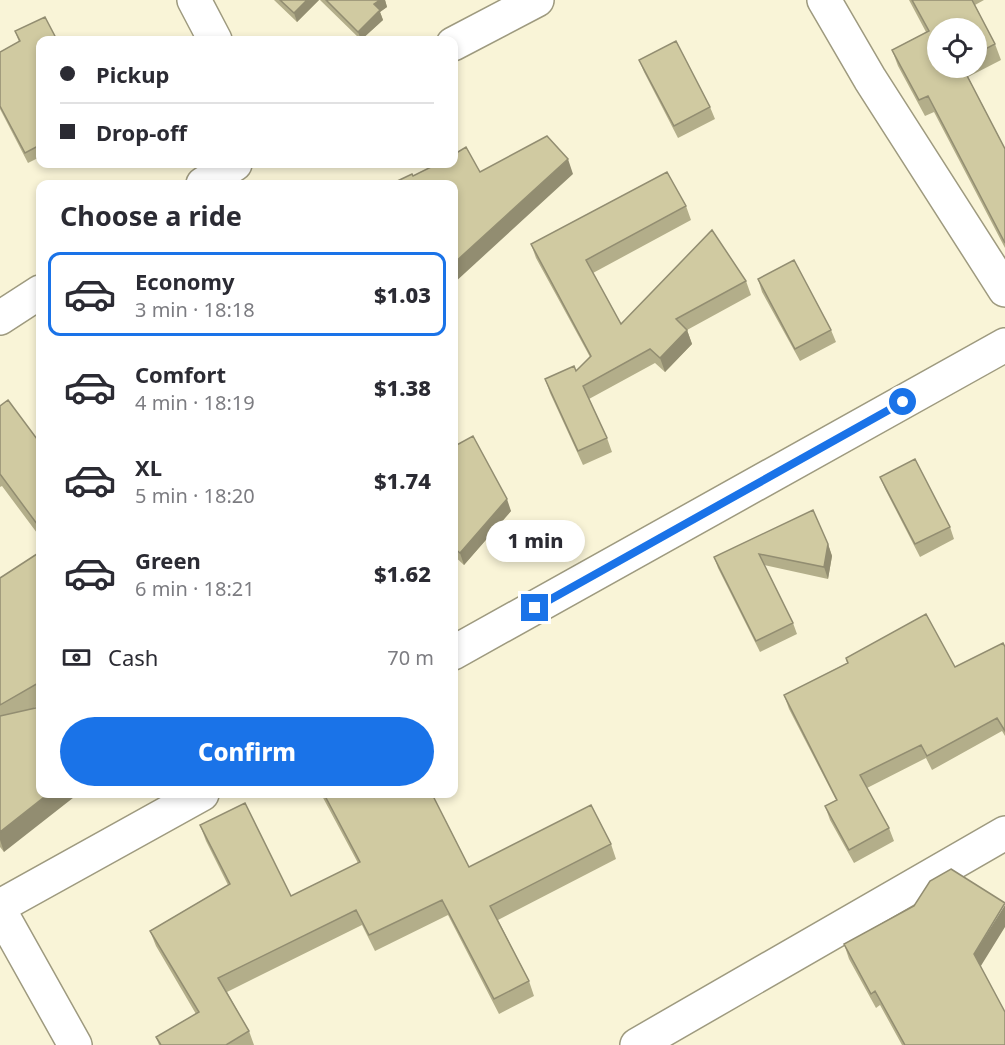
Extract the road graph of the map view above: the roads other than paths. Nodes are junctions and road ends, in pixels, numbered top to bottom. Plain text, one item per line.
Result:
1 (195, 0) edge
2 (537, 0) edge
3 (824, 0) edge
4 (213, 36) edge
5 (458, 41) edge
6 (229, 168) edge
7 (209, 180) edge
8 (1005, 290) edge
9 (36, 295) edge
10 (0, 318) edge
11 (1005, 345) edge
12 (458, 650) edge
13 (195, 798) edge
14 (1005, 833) edge
15 (0, 906) edge
16 (0, 912) edge
17 (75, 1045) edge
18 (637, 1045) edge

1 - 4 street
2 - 5 street
3 - 8 street
6 - 7 street
9 - 10 street
11 - 12 street
13 - 15 street
14 - 18 street
16 - 17 street

